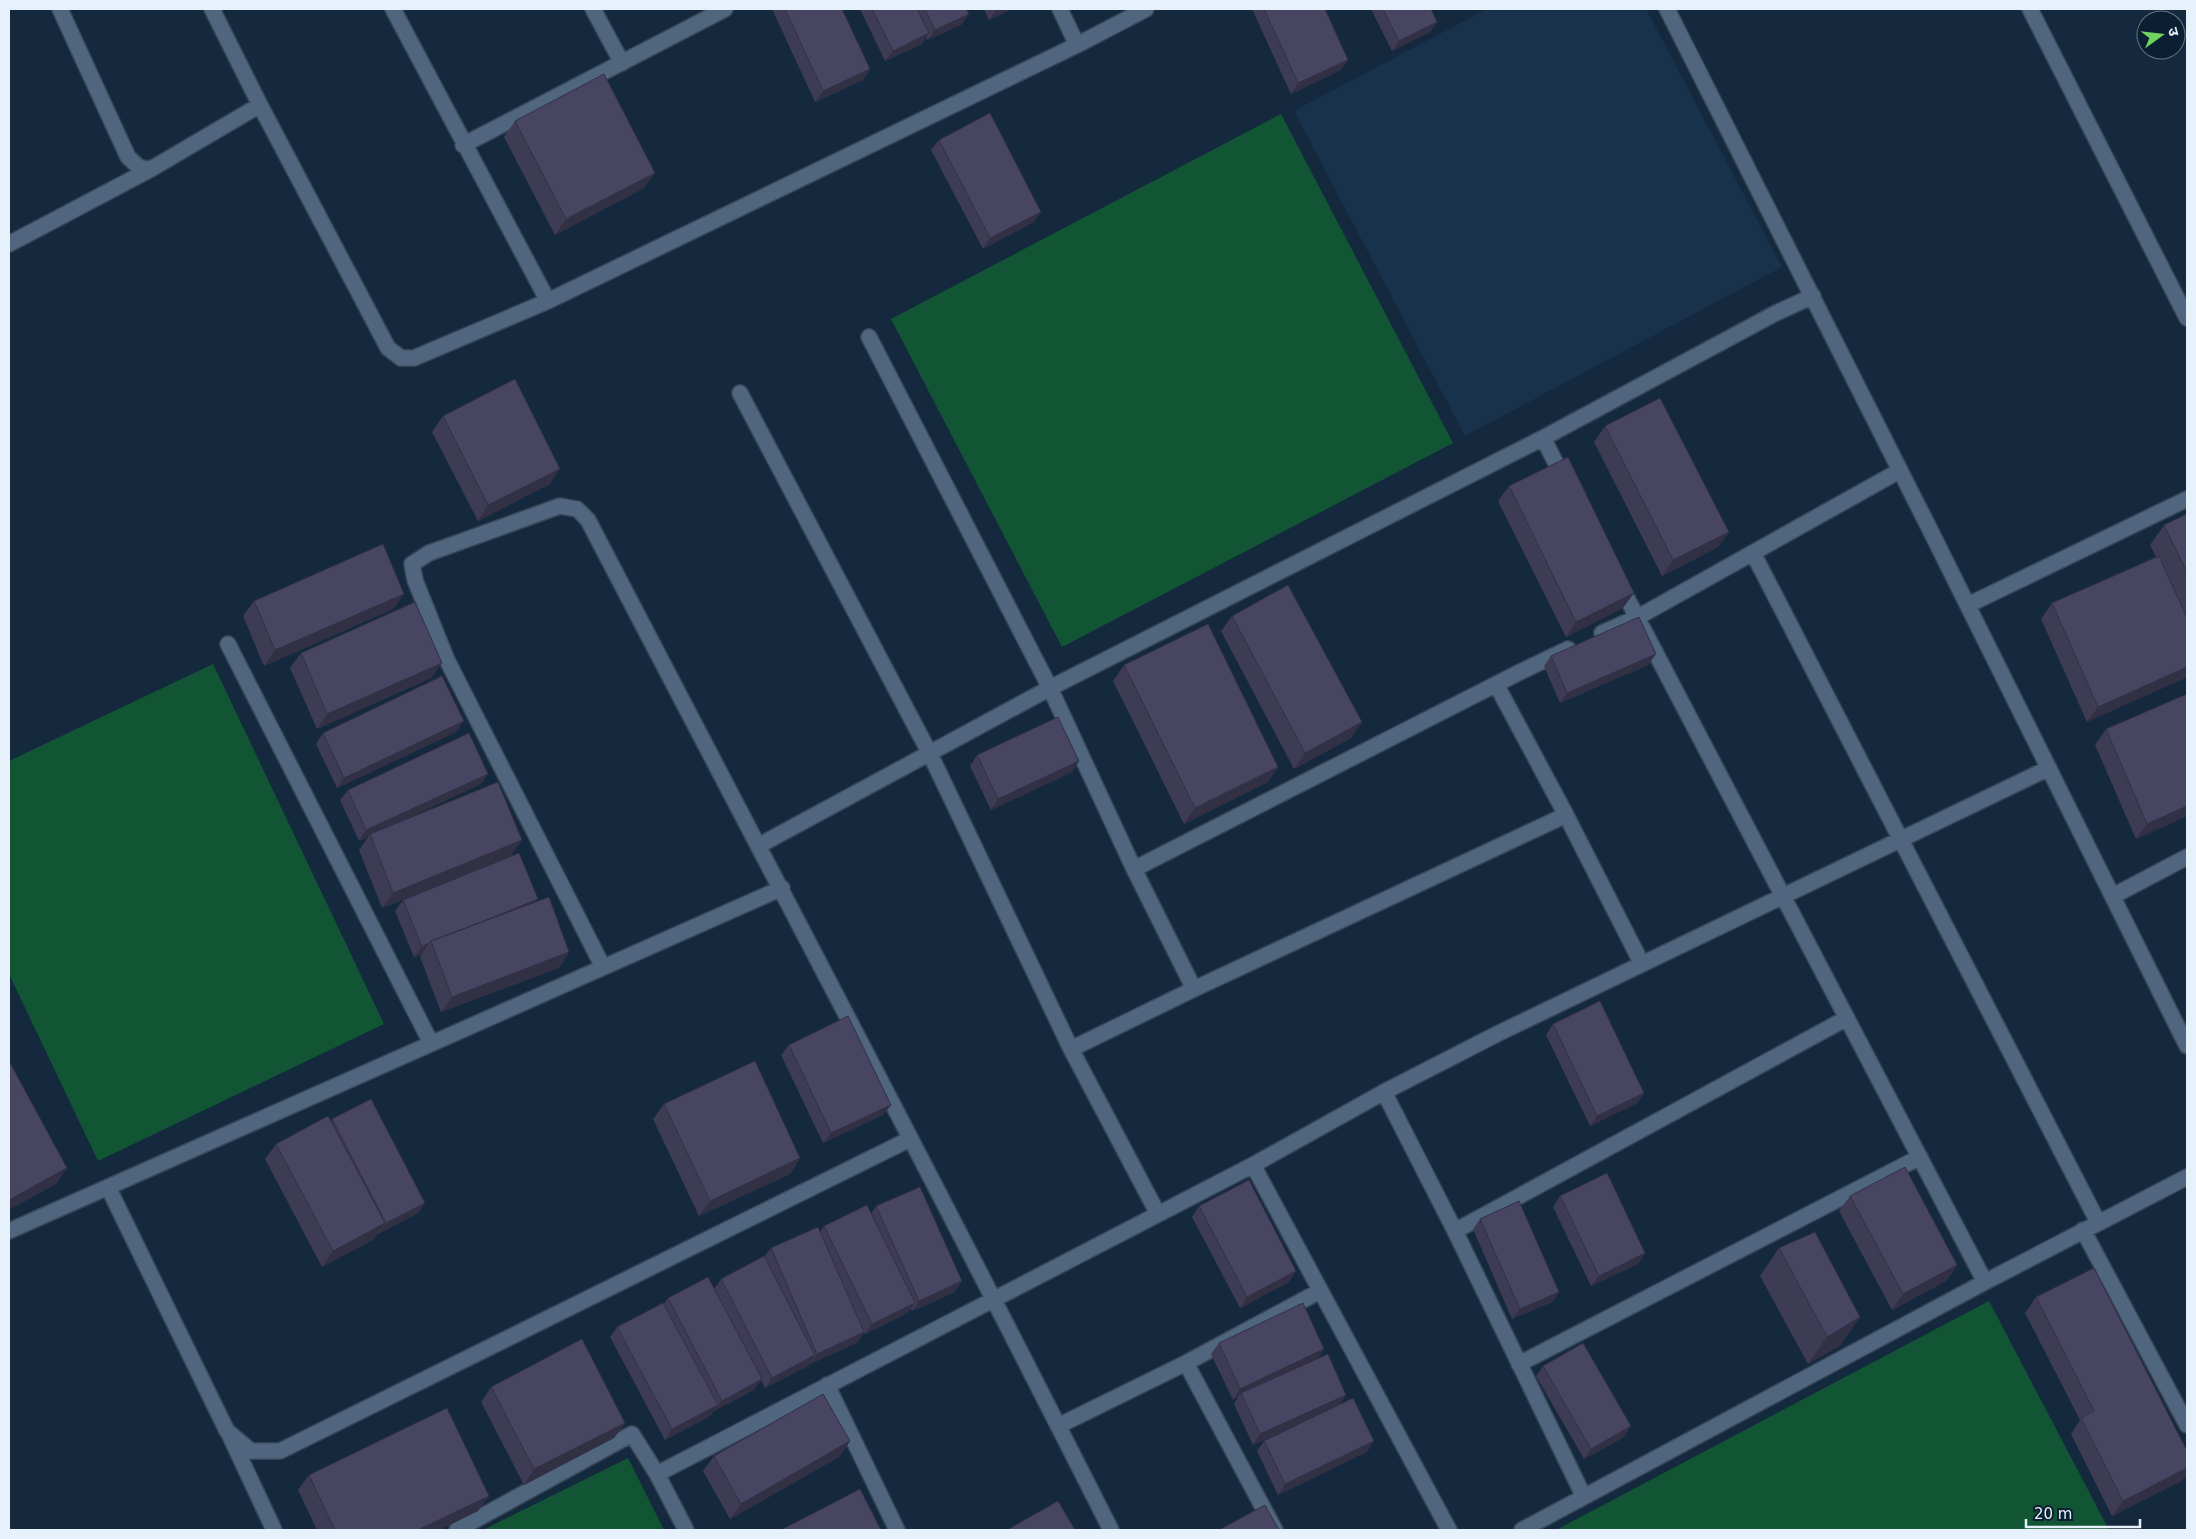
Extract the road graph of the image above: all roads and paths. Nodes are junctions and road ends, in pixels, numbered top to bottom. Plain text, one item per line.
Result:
1 (60, 9) edge
2 (212, 9) edge
3 (393, 9) edge
4 (593, 9) edge
5 (725, 9) edge
6 (1060, 9) edge
7 (1146, 9) edge
8 (1667, 9) edge
9 (2030, 9) edge
10 (1077, 45) junction
11 (622, 63) junction
12 (260, 106) junction
13 (464, 145) junction
14 (151, 169) junction
15 (9, 244) edge
16 (1814, 296) junction
17 (548, 302) junction
18 (2187, 318) edge
19 (869, 337) dead end
20 (740, 393) dead end
21 (1543, 438) junction
22 (1899, 471) junction
23 (1574, 498) edge
24 (2187, 499) edge
25 (1753, 553) junction
26 (1610, 566) edge
27 (1968, 605) junction
28 (1638, 617) junction
29 (228, 644) dead end
30 (1496, 684) junction
31 (1050, 688) junction
32 (930, 754) junction
33 (2049, 768) junction
34 (1566, 815) junction
35 (1901, 839) junction
36 (758, 846) junction
37 (2187, 857) edge
38 (1134, 869) junction
39 (782, 888) junction
40 (1783, 896) junction
41 (2112, 896) junction
42 (1642, 964) junction
43 (602, 967) junction
44 (1194, 988) junction
45 (1846, 1018) junction
46 (431, 1043) junction
47 (2187, 1046) edge
48 (1071, 1048) junction
49 (1384, 1092) junction
50 (910, 1139) junction
51 (1920, 1157) junction
52 (1253, 1165) junction
53 (2187, 1177) edge
54 (108, 1187) junction
55 (1158, 1214) junction
56 (2098, 1222) junction
57 (2083, 1230) junction
58 (9, 1231) edge
59 (1455, 1231) junction
60 (1985, 1282) junction
61 (1320, 1291) junction
62 (994, 1298) junction
63 (1186, 1363) junction
64 (1519, 1364) junction
65 (826, 1385) junction
66 (2187, 1425) edge
67 (1058, 1426) junction
68 (228, 1431) junction
69 (657, 1474) junction
70 (1584, 1497) junction
71 (274, 1530) edge
72 (457, 1530) edge
73 (686, 1530) edge
74 (897, 1530) edge
75 (1111, 1530) edge
76 (1275, 1530) edge
77 (1449, 1530) edge
78 (1522, 1530) edge

1 - 14 street
2 - 12 street
3 - 13 street
4 - 11 street
5 - 11 street
6 - 10 street
7 - 10 street
8 - 16 street
9 - 18 street
10 - 17 street
11 - 13 street
12 - 14 street
12 - 17 street
13 - 17 street
14 - 15 street
16 - 21 street
16 - 22 street
19 - 31 street
20 - 32 street
21 - 23 street
21 - 31 street
22 - 25 street
22 - 27 street
24 - 27 street
25 - 28 street
25 - 35 street
26 - 28 street
27 - 33 street
28 - 30 street
28 - 40 street
29 - 46 street
30 - 34 street
30 - 38 street
31 - 32 street
31 - 38 street
32 - 36 street
32 - 48 street
33 - 35 street
33 - 41 street
34 - 42 street
34 - 44 street
35 - 40 street
35 - 56 street
36 - 39 street
36 - 43 street
37 - 41 street
38 - 44 street
39 - 43 street
39 - 50 street
40 - 42 street
40 - 45 street
41 - 47 street
42 - 49 street
43 - 46 street
44 - 48 street
45 - 51 street
45 - 59 street
46 - 54 street
48 - 55 street
49 - 52 street
49 - 59 street
50 - 62 street
50 - 68 street
51 - 60 street
51 - 64 street
52 - 55 street
52 - 61 street
53 - 56 street
54 - 58 street
54 - 68 street
55 - 62 street
56 - 57 street
57 - 60 street
57 - 66 street
59 - 64 street
60 - 70 street
61 - 63 street
61 - 77 street
62 - 65 street
62 - 67 street
63 - 67 street
63 - 76 street
64 - 70 street
65 - 69 street
65 - 74 street
67 - 75 street
68 - 71 street
69 - 72 street
69 - 73 street
70 - 78 street

